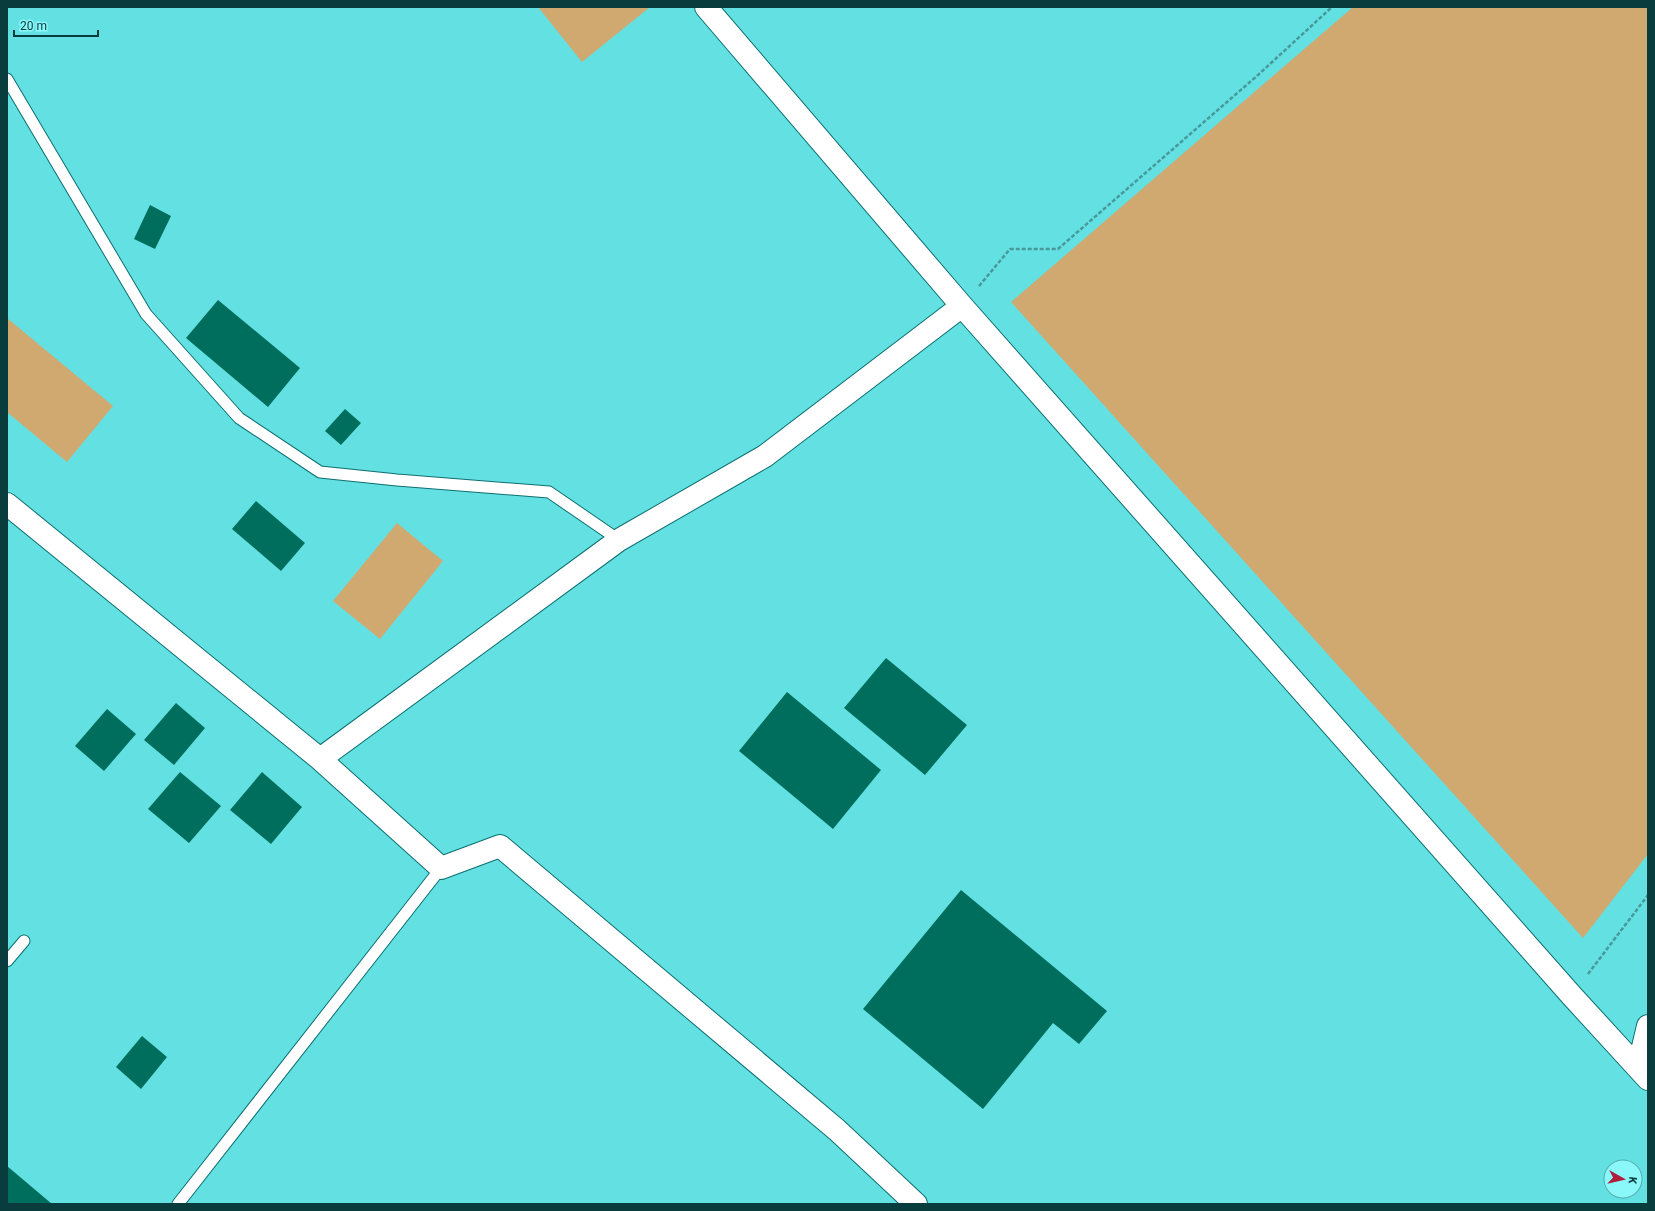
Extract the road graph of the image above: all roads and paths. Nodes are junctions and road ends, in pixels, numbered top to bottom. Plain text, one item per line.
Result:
1 (706, 7) edge
2 (1332, 7) edge
3 (7, 79) edge
4 (962, 306) junction
5 (7, 504) edge
6 (619, 540) junction
7 (320, 759) junction
8 (441, 868) junction
9 (1648, 895) edge
10 (24, 941) dead end
11 (7, 961) edge
12 (1572, 996) junction
13 (1648, 1026) edge
14 (1643, 1073) edge
15 (178, 1204) edge
16 (916, 1204) edge

1 - 4 street
2 - 4 path
3 - 6 lane
4 - 6 street
4 - 12 street
5 - 7 street
6 - 7 street
7 - 8 street
8 - 15 lane
8 - 16 street
9 - 12 path
10 - 11 lane
12 - 14 street
13 - 14 street

